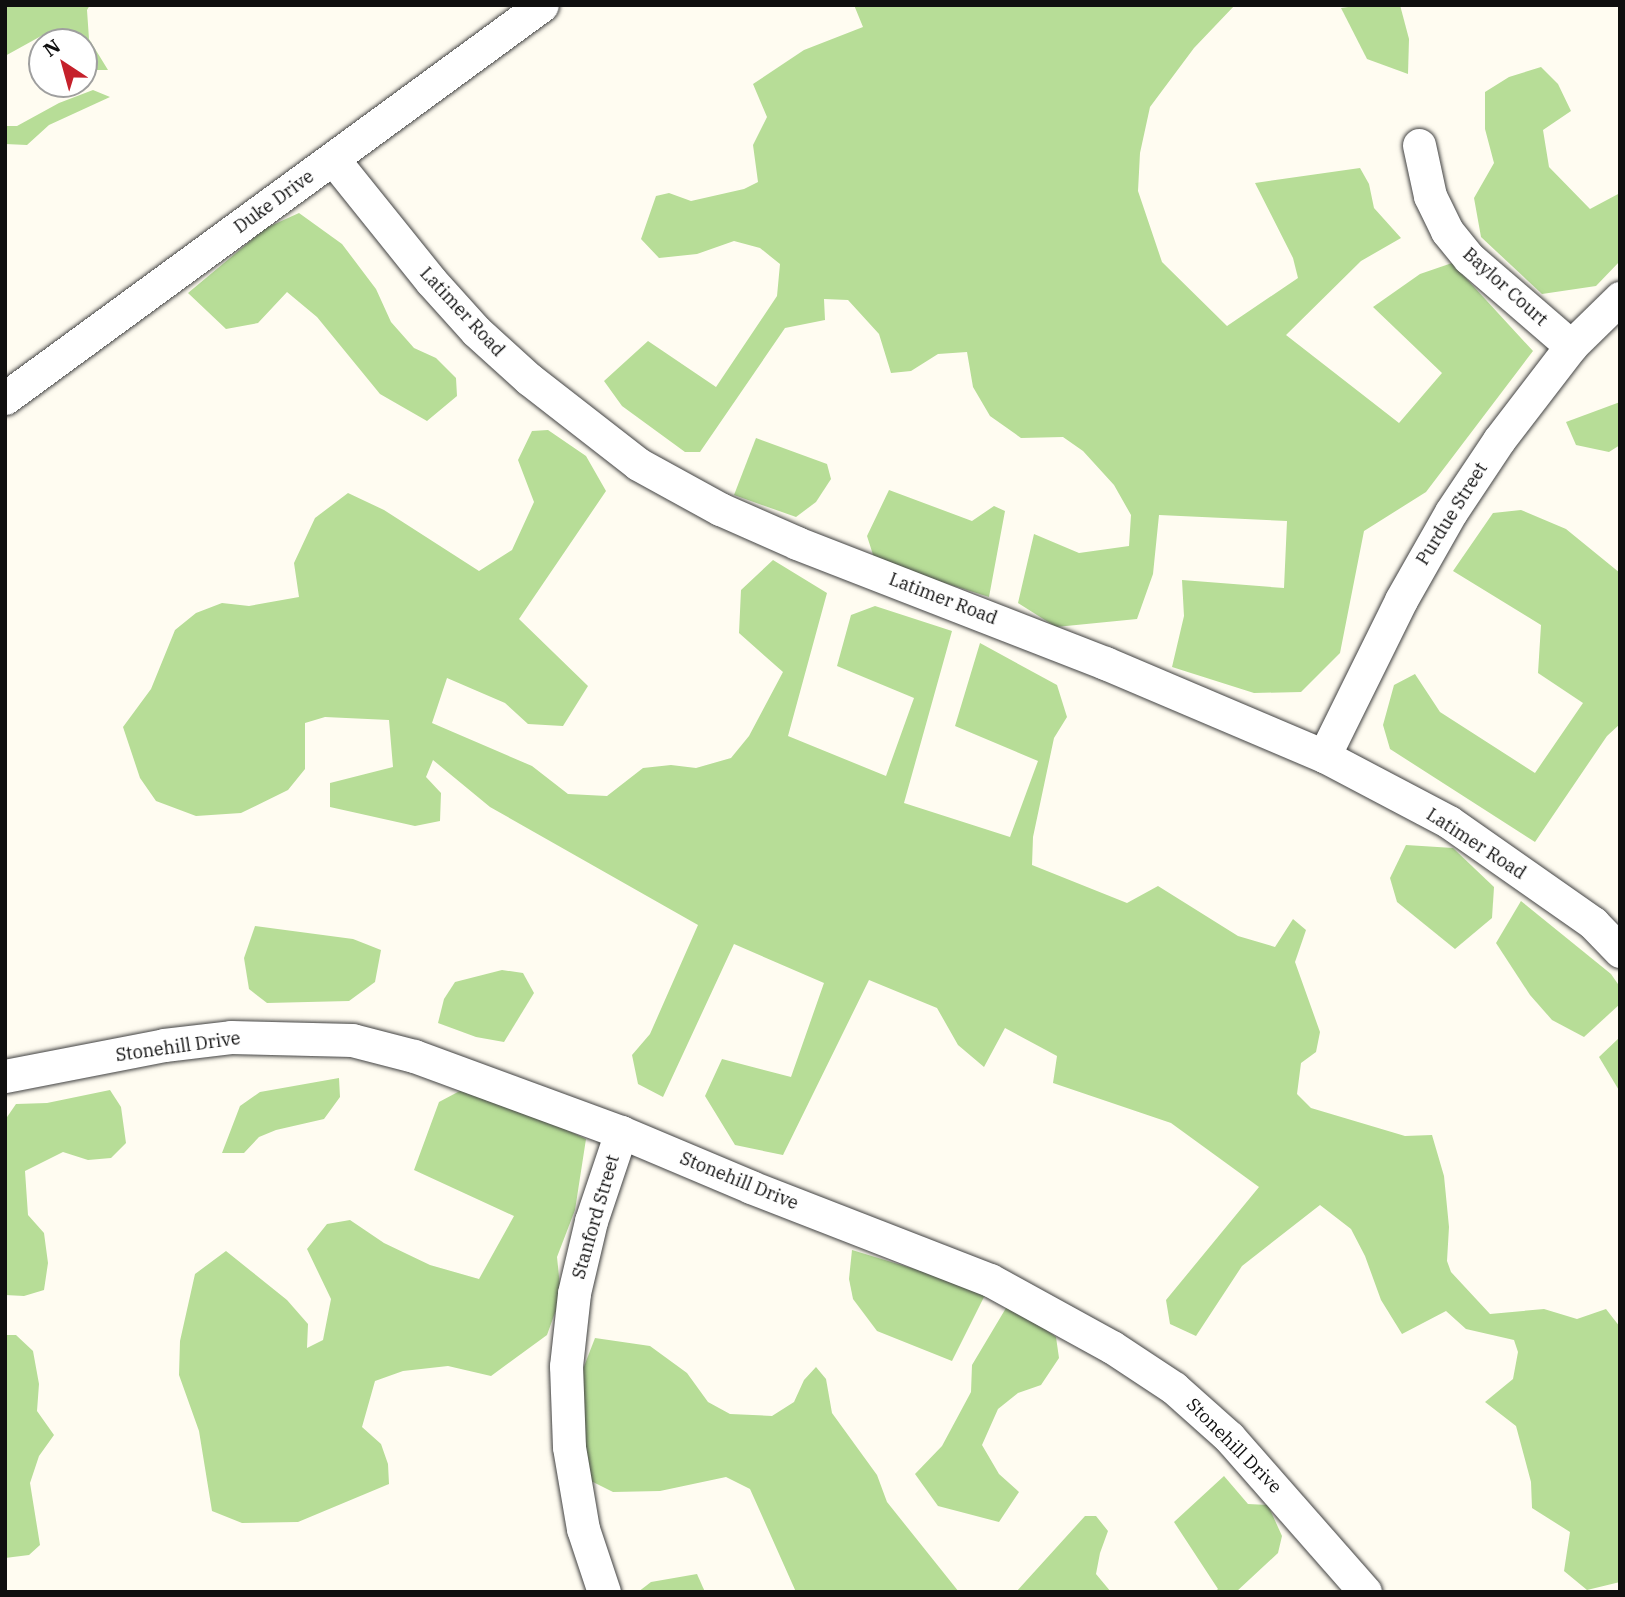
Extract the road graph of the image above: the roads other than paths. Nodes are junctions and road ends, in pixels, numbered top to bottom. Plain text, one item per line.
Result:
1 (541, 5) edge
2 (1419, 145) dead end
3 (333, 159) junction
4 (1620, 298) edge
5 (1571, 346) junction
6 (5, 398) edge
7 (1324, 756) junction
8 (1620, 951) edge
9 (5, 1076) edge
10 (621, 1132) junction
11 (604, 1592) edge
12 (1365, 1592) edge

1 - 3 street, Duke Drive
2 - 5 street, Baylor Court
3 - 6 street, Duke Drive
3 - 7 street, Latimer Road
4 - 5 street, Purdue Street
5 - 7 street, Purdue Street
7 - 8 street, Latimer Road
9 - 10 street, Stonehill Drive
10 - 11 street, Stanford Street
10 - 12 street, Stonehill Drive

